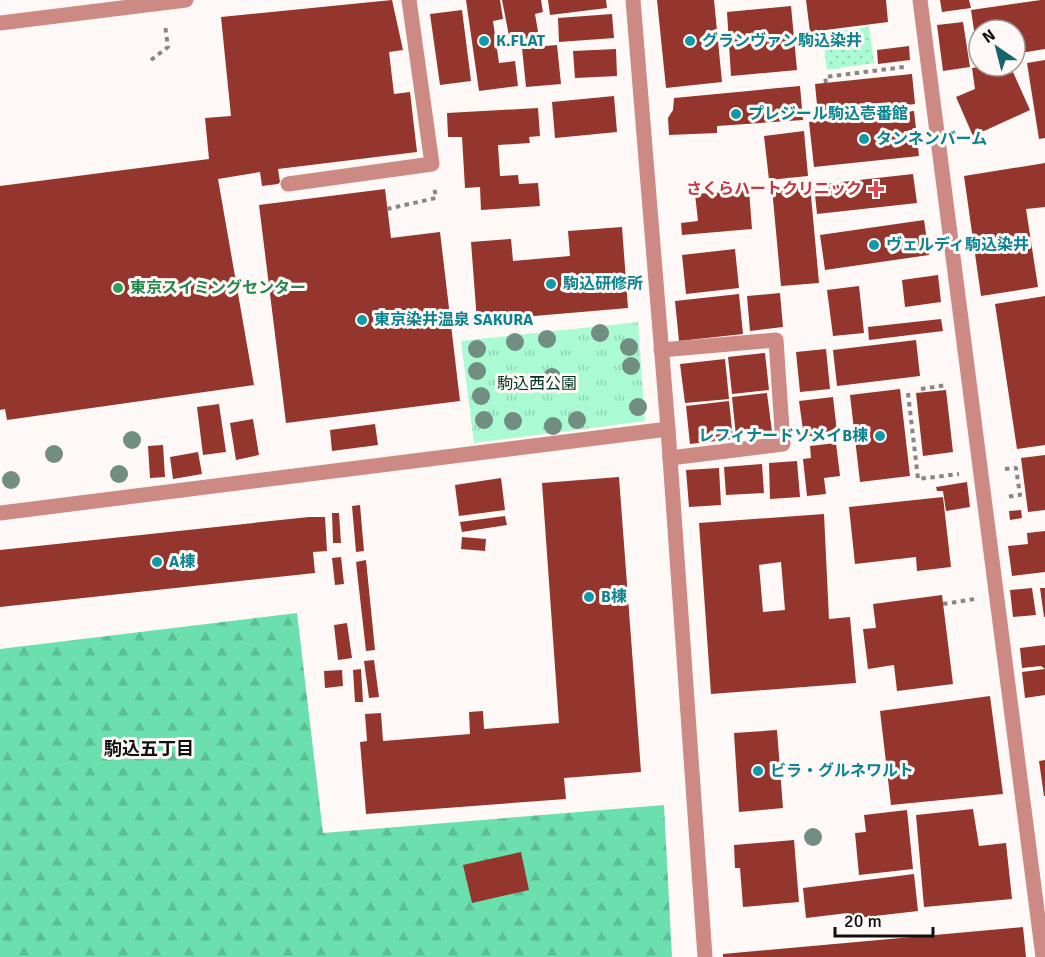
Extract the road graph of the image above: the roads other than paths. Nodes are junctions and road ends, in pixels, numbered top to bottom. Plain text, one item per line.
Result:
1 (186, 0) edge
2 (409, 0) edge
3 (633, 0) edge
4 (920, 0) edge
5 (0, 23) edge
6 (288, 184) dead end
7 (661, 350) junction
8 (668, 429) junction
9 (670, 458) junction
10 (0, 513) edge
11 (705, 957) edge
12 (1043, 957) edge

1 - 5 street
2 - 6 street
3 - 7 street
4 - 12 street
7 - 8 street
7 - 9 street
8 - 9 street
8 - 10 street
9 - 11 street

